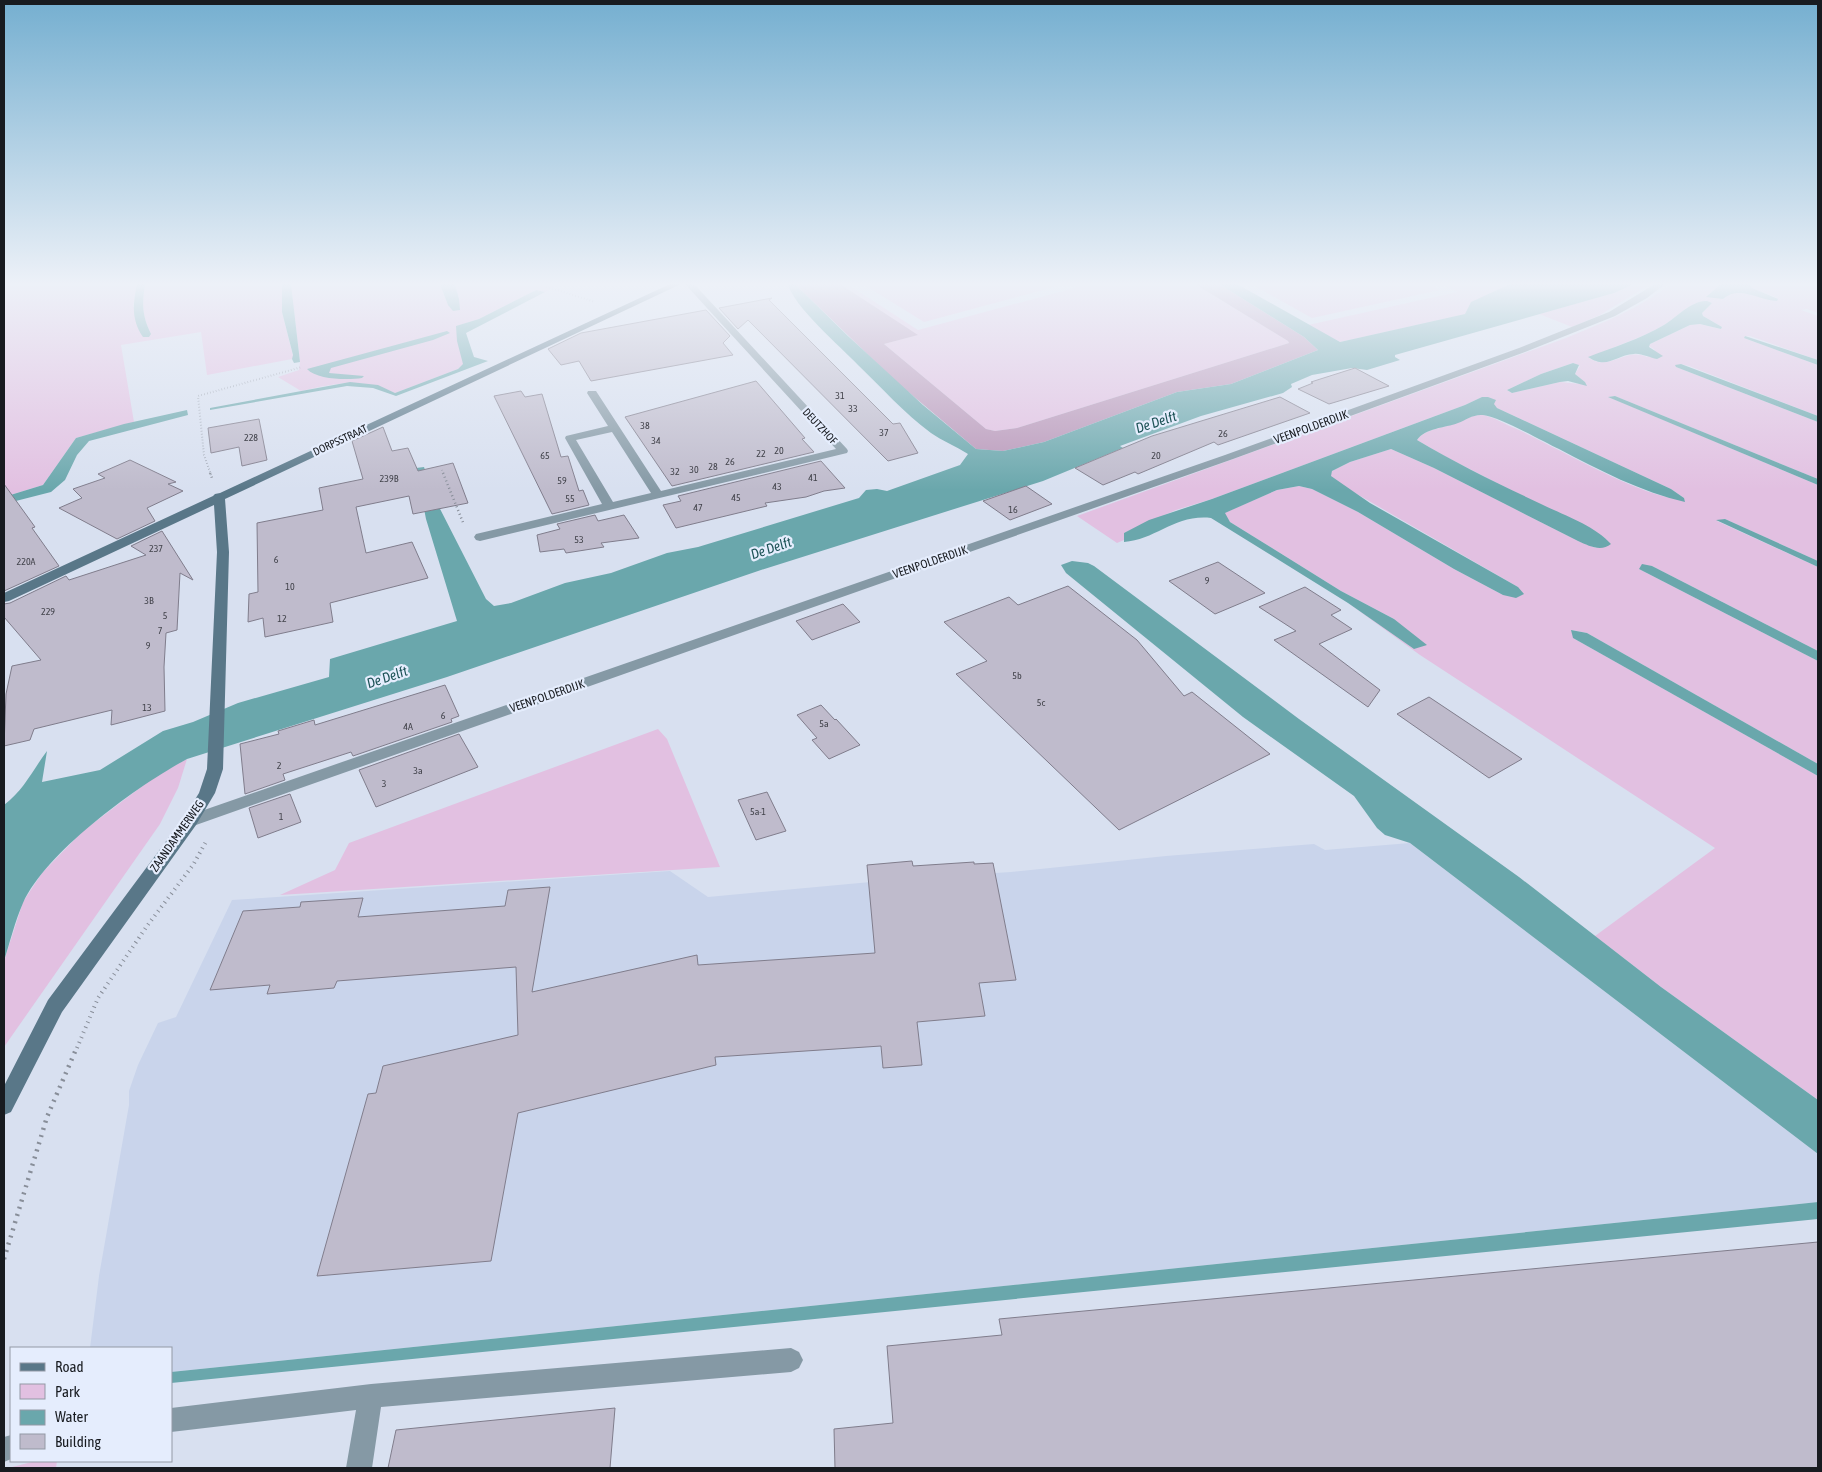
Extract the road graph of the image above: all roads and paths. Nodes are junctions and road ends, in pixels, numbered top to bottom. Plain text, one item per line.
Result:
1 (529, 353) edge
2 (752, 353) edge
3 (1515, 353) edge
4 (302, 367) dead end
5 (592, 393) dead end
6 (613, 428) junction
7 (442, 470) dead end
8 (658, 495) junction
9 (219, 496) junction
10 (609, 506) junction
11 (480, 537) joint
12 (4, 598) edge
13 (218, 812) junction
14 (190, 821) junction
15 (4, 1106) edge
16 (4, 1259) edge
17 (791, 1360) dead end
18 (371, 1396) junction
19 (172, 1420) edge
20 (359, 1468) edge

1 - 9 street, DORPSSTRAAT
2 - 8 street, DEUTZHOF
3 - 13 street, VEENPOLDERDIJK
4 - 9 path
5 - 6 street
6 - 8 street
6 - 10 street
7 - 11 path
8 - 10 street, DEUTZHOF
9 - 12 street, DORPSSTRAAT
9 - 14 street, ZAANDAMMERWEG
10 - 11 street, DEUTZHOF
13 - 14 street, VEENPOLDERDIJK
13 - 16 path, ZAANDAMMERWEG
14 - 15 street, ZAANDAMMERWEG
17 - 18 street
18 - 19 street
18 - 20 street

